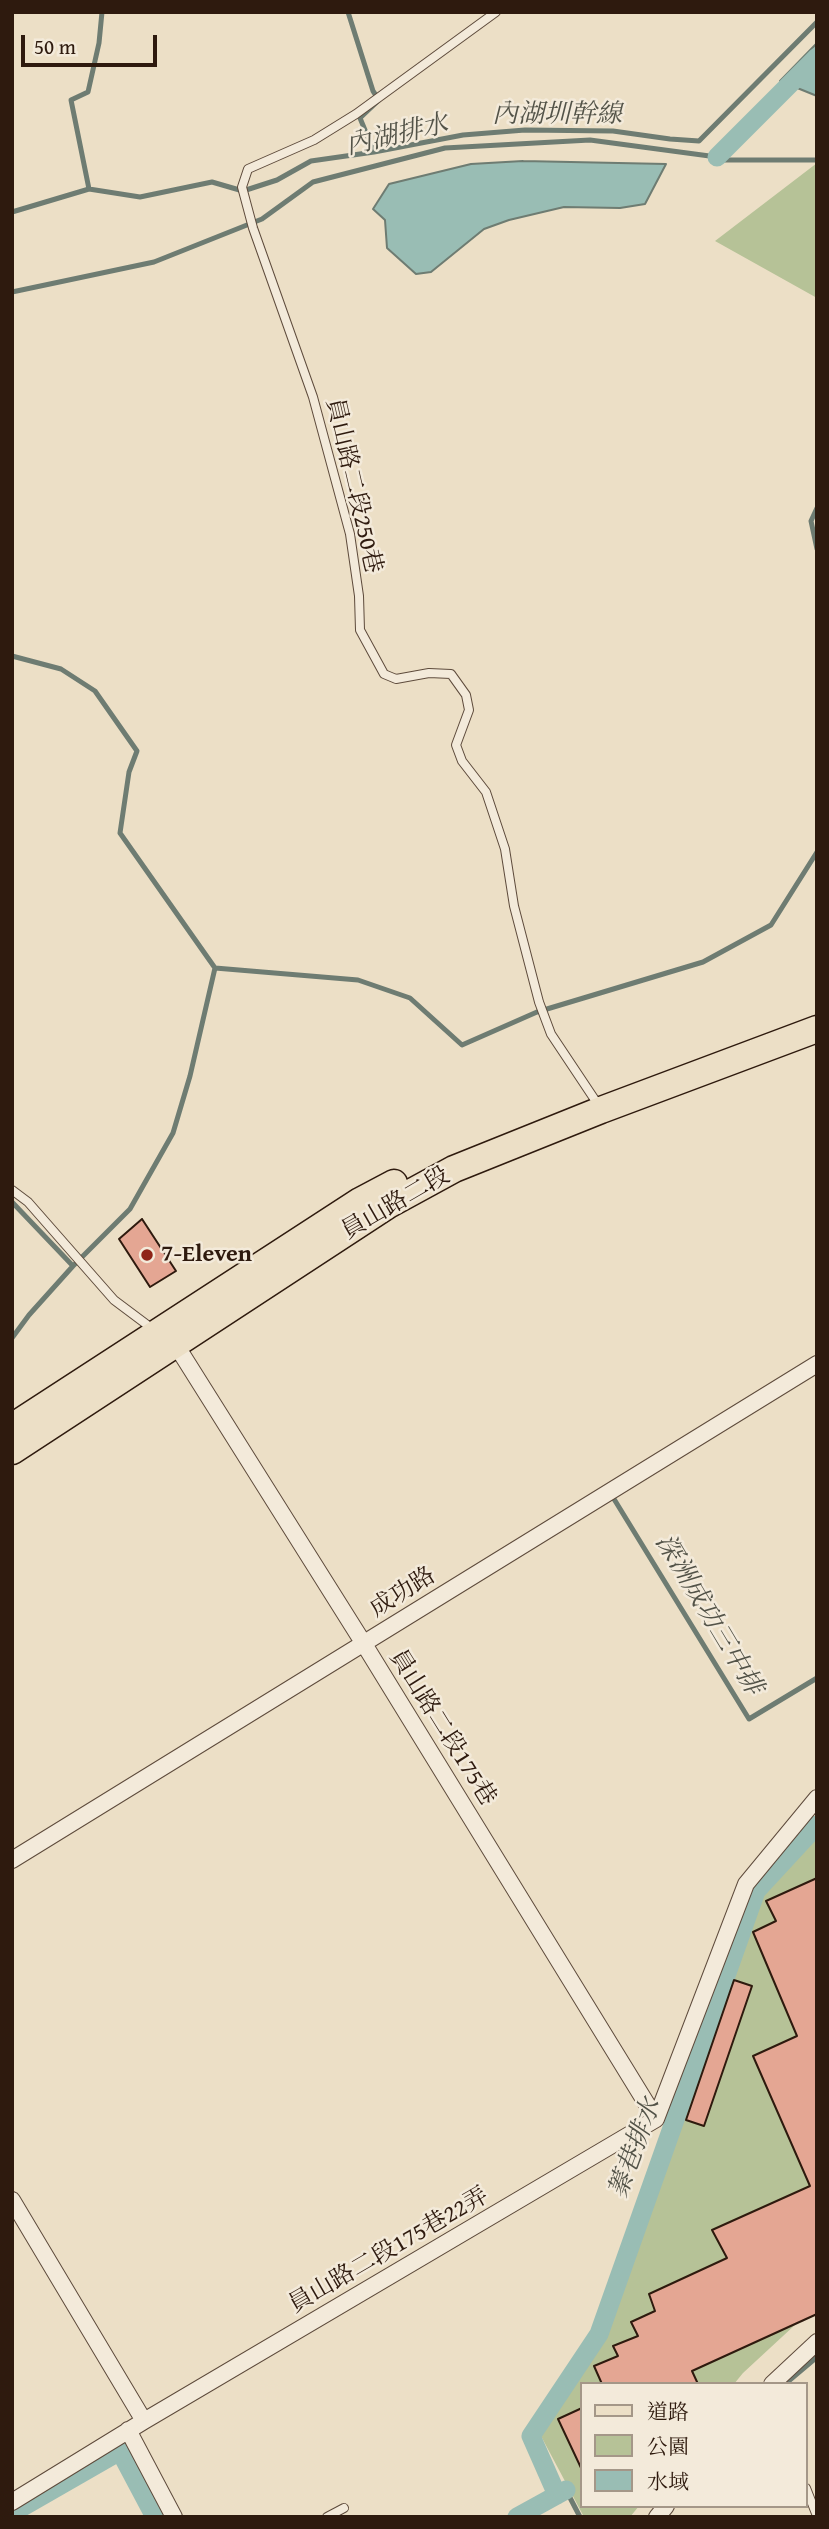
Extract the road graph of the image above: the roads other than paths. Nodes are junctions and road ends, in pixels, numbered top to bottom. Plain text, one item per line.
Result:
1 (496, 12) edge
2 (817, 1010) edge
3 (817, 1029) edge
4 (597, 1102) junction
5 (12, 1190) edge
6 (167, 1339) junction
7 (817, 1364) edge
8 (12, 1427) edge
9 (12, 1451) edge
10 (364, 1644) junction
11 (817, 1798) edge
12 (12, 1860) edge
13 (656, 2119) junction
14 (12, 2200) edge
15 (817, 2342) edge
16 (774, 2382) edge
17 (144, 2421) junction
18 (128, 2430) junction
19 (808, 2493) edge
20 (12, 2502) edge
21 (344, 2508) dead end
22 (817, 2516) edge
23 (174, 2517) edge
24 (327, 2517) edge

1 - 4 lane, 員山路二段250巷
2 - 4 main road, 員山路二段
3 - 4 main road, 員山路二段
4 - 6 main road, 員山路二段
5 - 6 lane
6 - 8 main road, 員山路二段
6 - 9 main road, 員山路二段
6 - 10 street, 員山路二段175巷
7 - 10 street, 成功路
10 - 12 street, 成功路
10 - 13 street, 員山路二段175巷
11 - 13 street
13 - 17 street, 員山路二段175巷22弄
14 - 17 street
15 - 16 street
17 - 18 street, 員山路二段175巷22弄
18 - 20 street, 員山路二段175巷22弄
18 - 23 street
19 - 22 lane
21 - 24 lane

